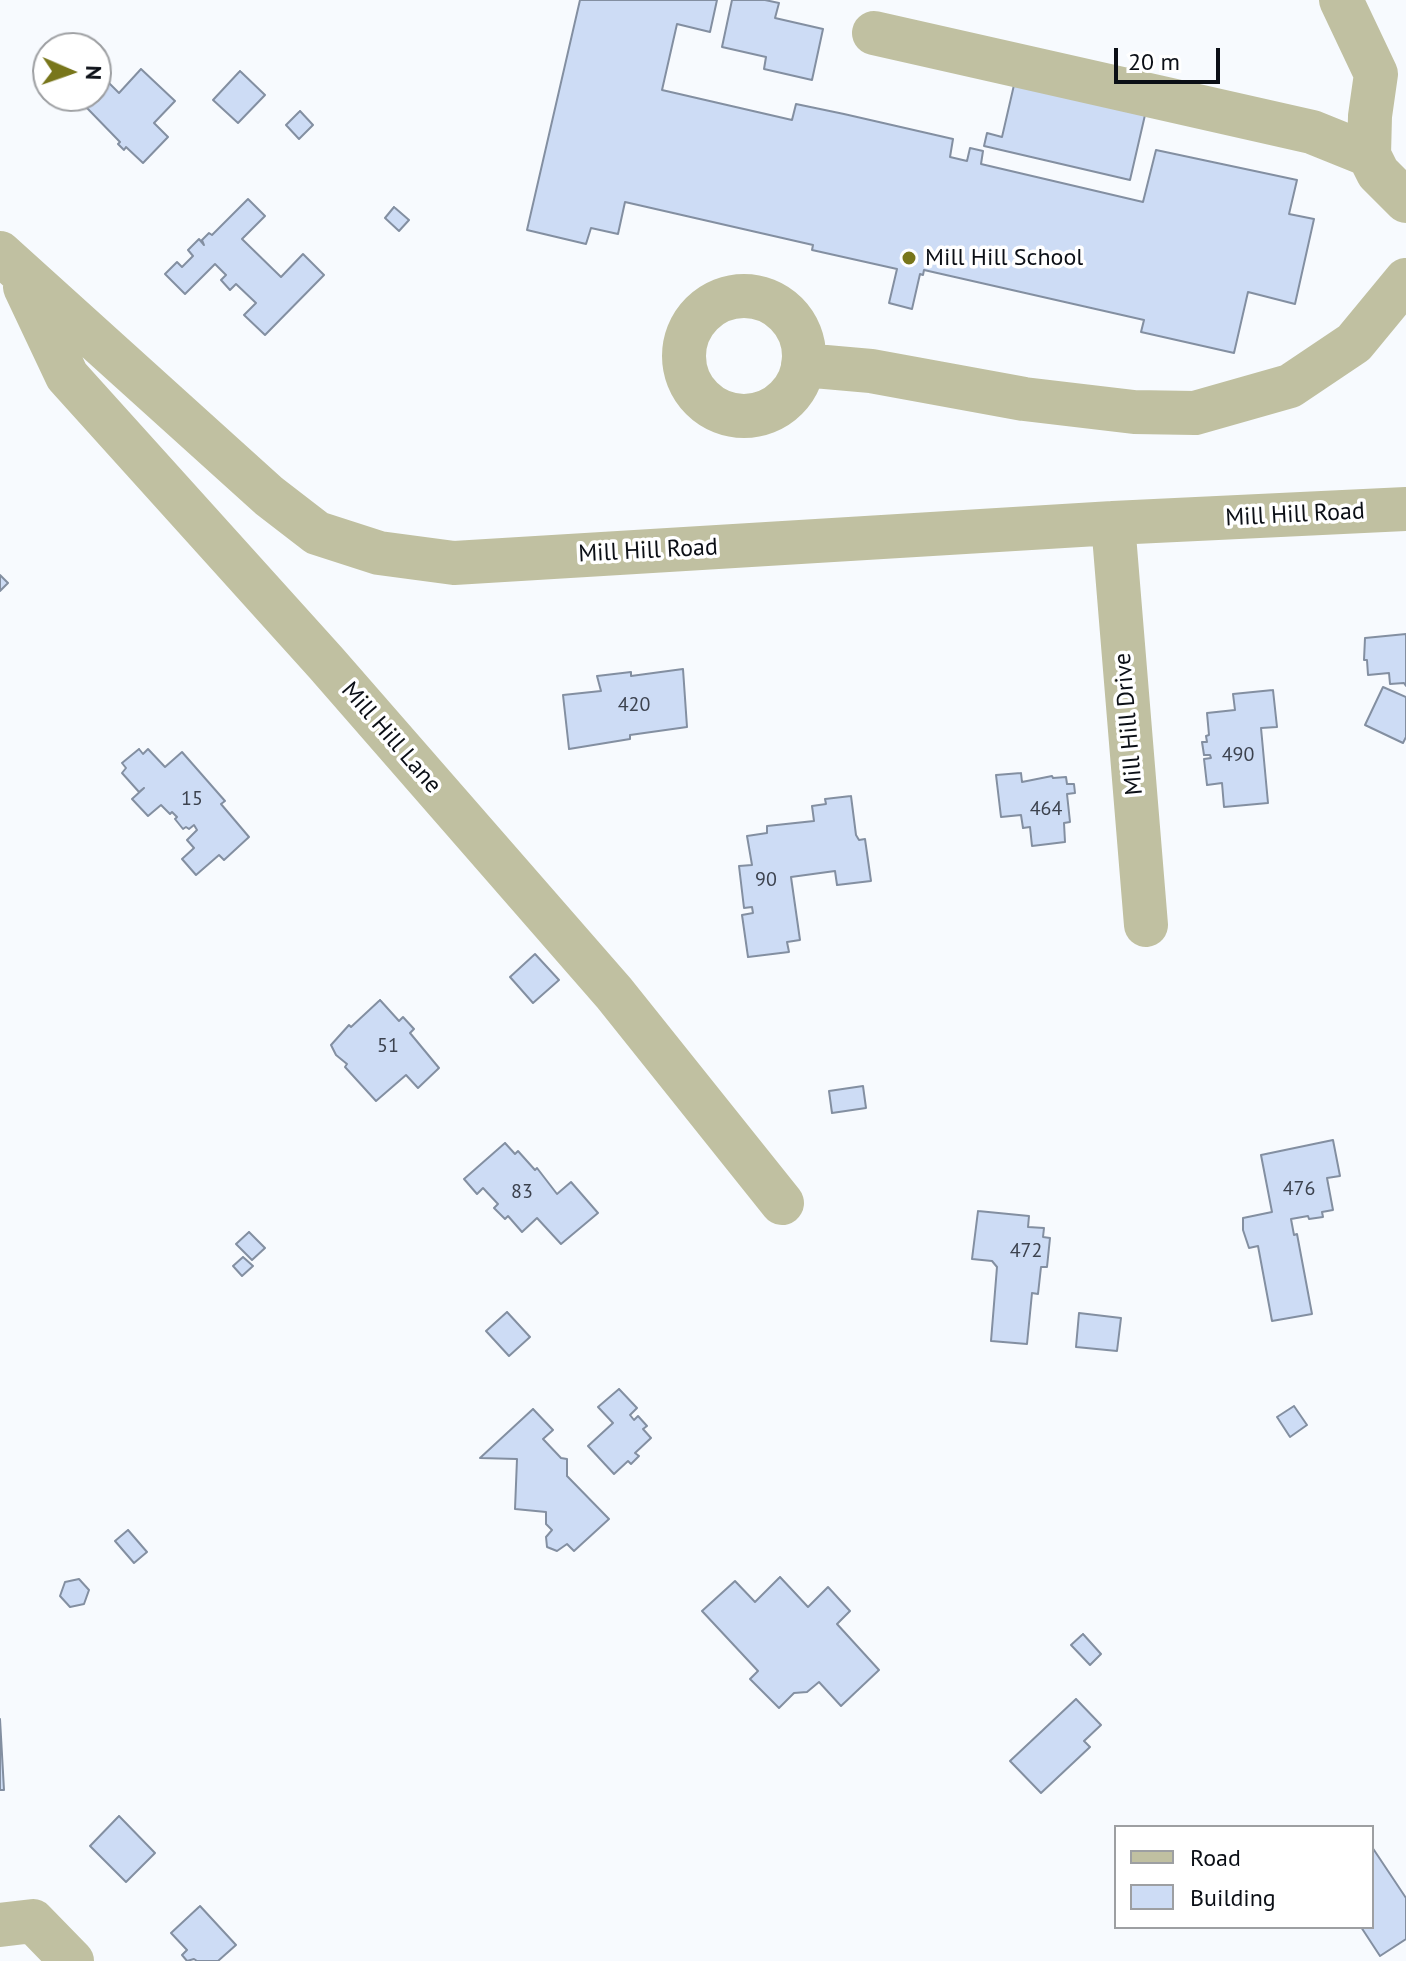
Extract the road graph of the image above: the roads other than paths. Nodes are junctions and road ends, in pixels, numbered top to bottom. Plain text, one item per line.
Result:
1 (1341, 0) edge
2 (874, 33) dead end
3 (1369, 155) junction
4 (1406, 201) edge
5 (8, 260) edge
6 (1406, 280) edge
7 (803, 365) dead end
8 (1406, 509) edge
9 (1113, 523) junction
10 (1146, 925) dead end
11 (782, 1203) dead end
12 (17, 1923) edge
13 (72, 1961) edge

1 - 3 street
2 - 3 street
3 - 4 street
5 - 9 street, Mill Hill Road
5 - 11 street, Mill Hill Lane
6 - 7 street
8 - 9 street, Mill Hill Road
9 - 10 street, Mill Hill Drive
12 - 13 street

